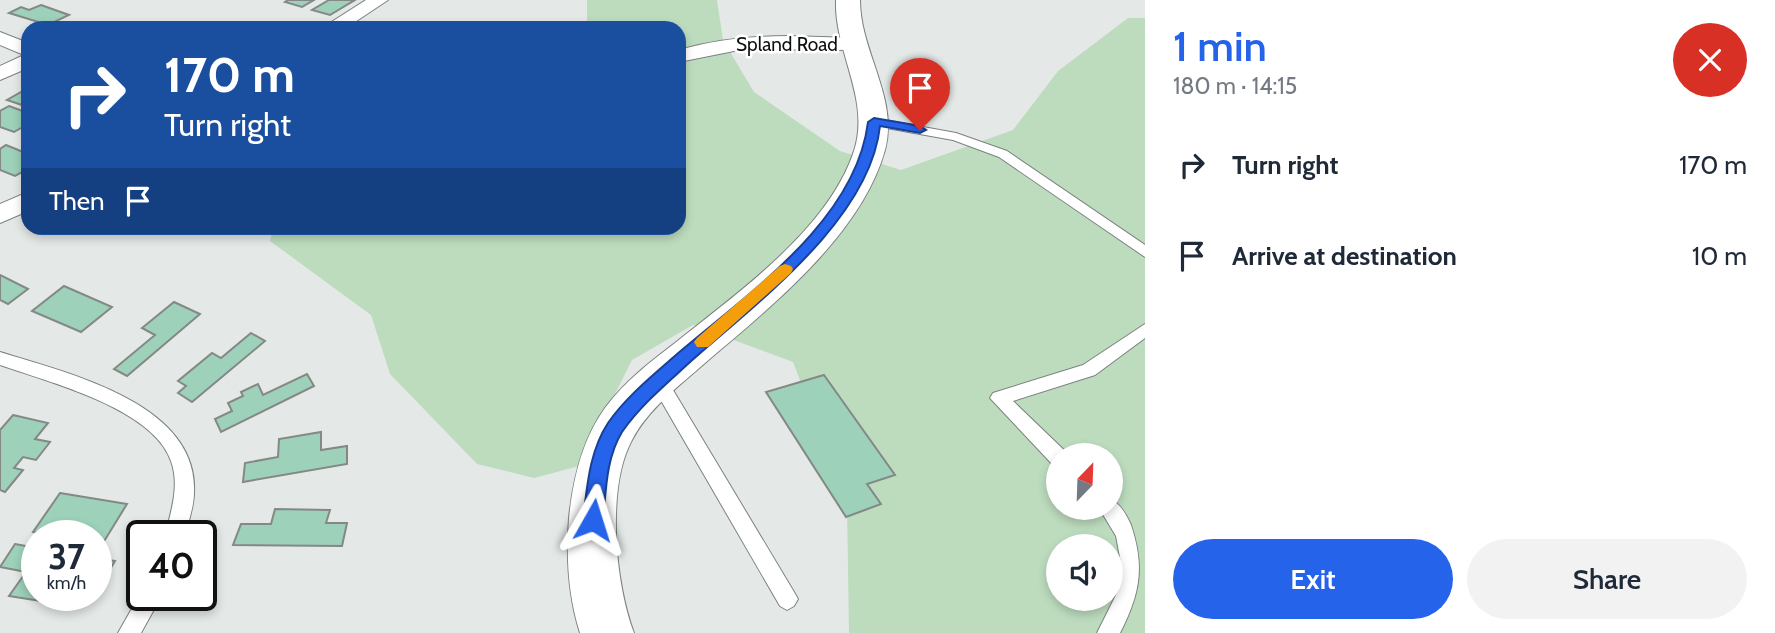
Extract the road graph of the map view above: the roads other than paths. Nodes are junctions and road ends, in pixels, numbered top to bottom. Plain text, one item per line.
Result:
1 (379, 0) edge
2 (848, 0) edge
3 (344, 21) edge
4 (0, 38) edge
5 (854, 44) junction
6 (21, 47) edge
7 (686, 54) edge
8 (21, 64) edge
9 (0, 74) edge
10 (874, 122) junction
11 (21, 204) edge
12 (0, 215) edge
13 (1145, 252) edge
14 (1145, 330) edge
15 (1, 360) edge
16 (659, 380) junction
17 (1046, 445) edge
18 (181, 520) edge
19 (1117, 520) edge
20 (787, 599) dead end
21 (142, 611) edge
22 (129, 633) edge
23 (607, 633) edge
24 (1108, 633) edge

1 - 3 street
2 - 5 street
4 - 6 street
5 - 7 street, Spland Road
5 - 10 street
8 - 9 street
10 - 13 lane
10 - 16 street
11 - 12 street
14 - 17 lane
15 - 18 lane
16 - 20 lane
16 - 23 street
19 - 24 lane
21 - 22 lane

